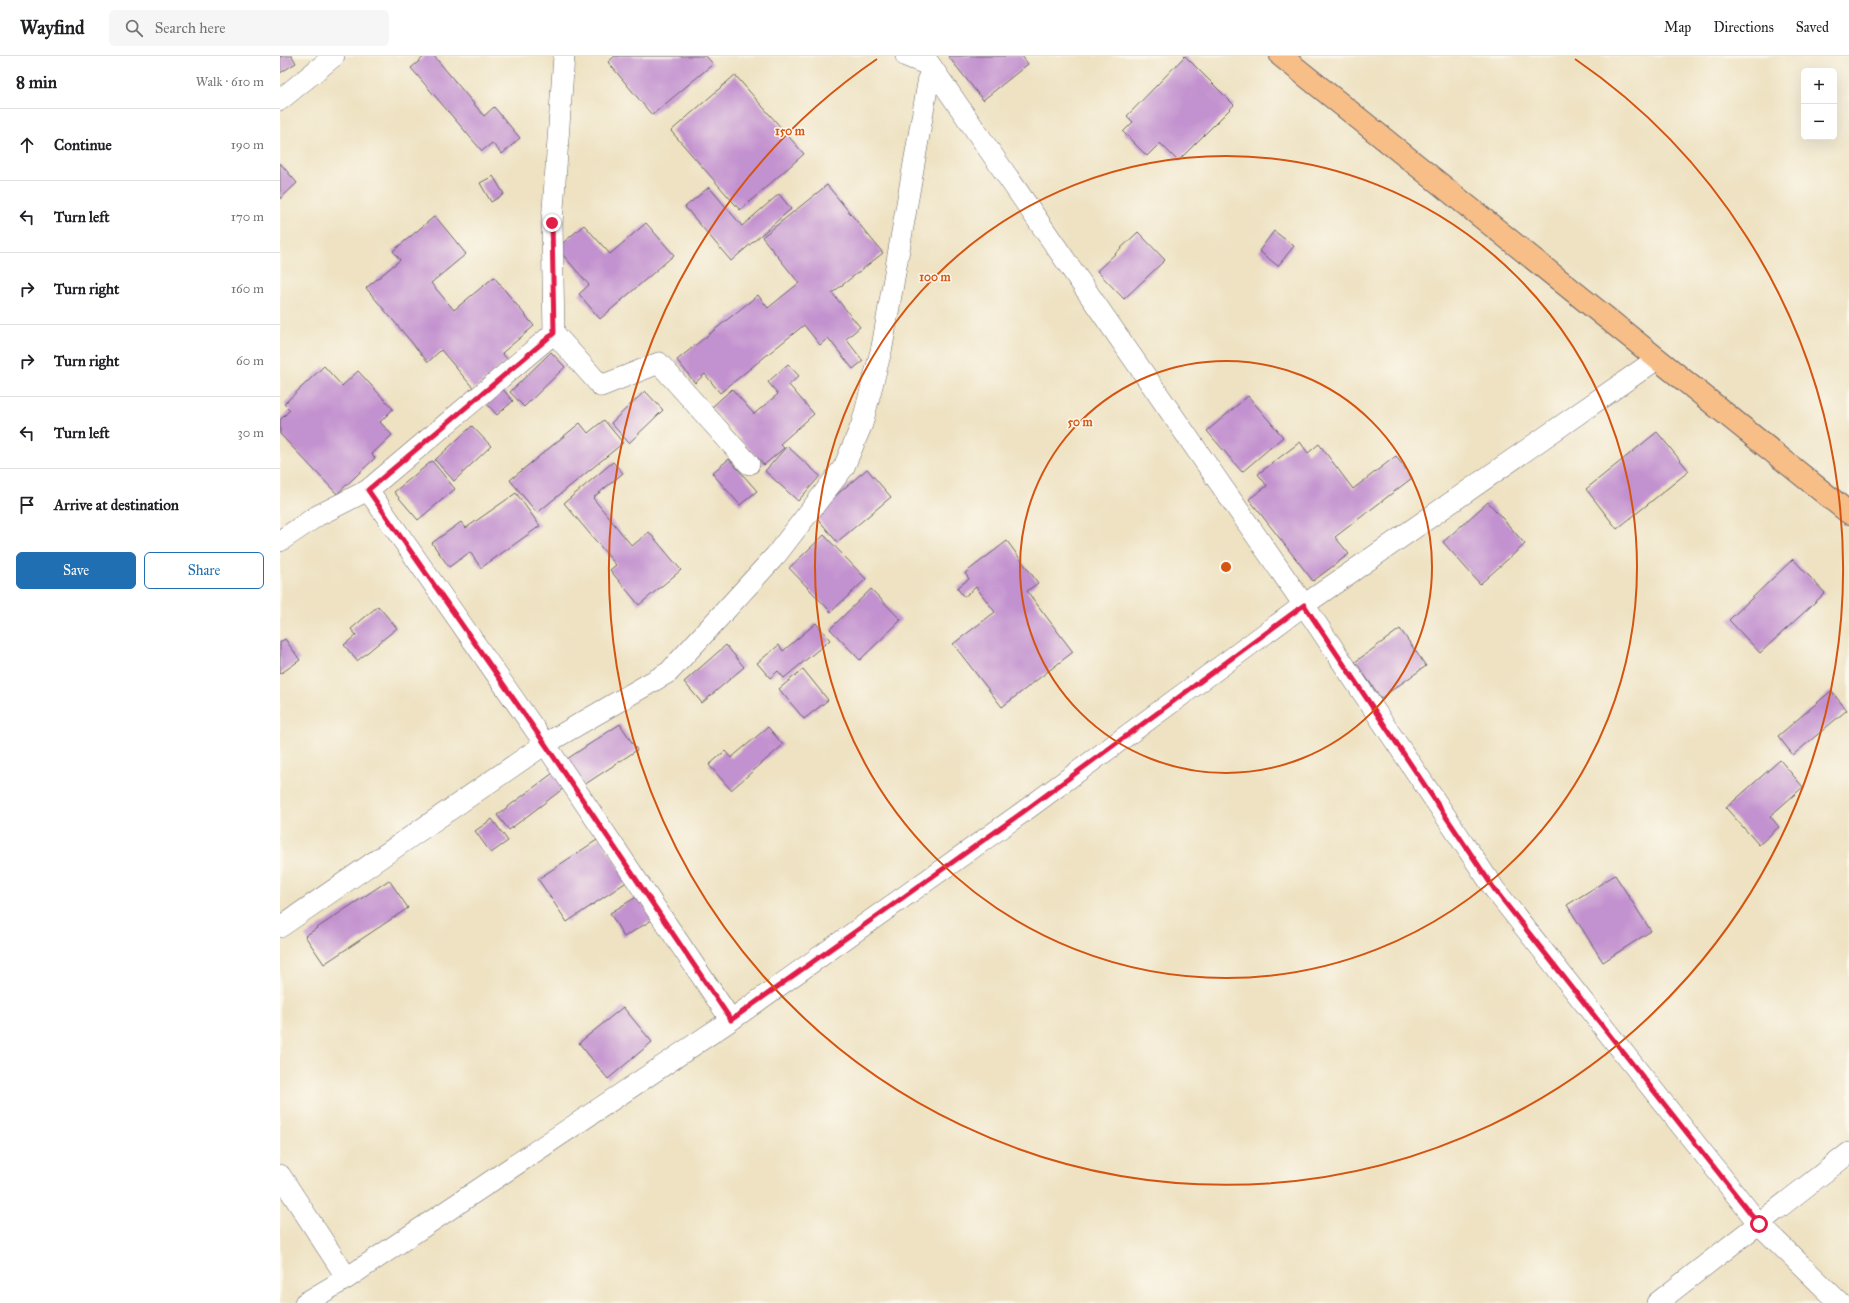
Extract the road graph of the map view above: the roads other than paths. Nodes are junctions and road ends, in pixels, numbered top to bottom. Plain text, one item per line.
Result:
1 (334, 56) edge
2 (564, 56) edge
3 (906, 56) edge
4 (1281, 56) edge
5 (928, 61) edge
6 (280, 100) edge
7 (554, 333) junction
8 (1657, 359) junction
9 (749, 464) dead end
10 (368, 490) junction
11 (1849, 513) edge
12 (280, 541) edge
13 (1304, 605) junction
14 (545, 744) junction
15 (280, 927) edge
16 (731, 1020) junction
17 (1849, 1153) edge
18 (280, 1175) edge
19 (1759, 1224) junction
20 (346, 1278) junction
21 (305, 1303) edge
22 (1657, 1303) edge
23 (1840, 1303) edge

1 - 6 street
2 - 7 street
3 - 5 street
4 - 8 main road
5 - 13 street
5 - 14 street
7 - 9 street
7 - 10 street
8 - 11 main road
8 - 13 street
10 - 12 street
10 - 14 street
13 - 16 street
13 - 19 street
14 - 15 street
14 - 16 street
16 - 20 street
17 - 19 street
18 - 20 street
19 - 22 street
19 - 23 street
20 - 21 street

